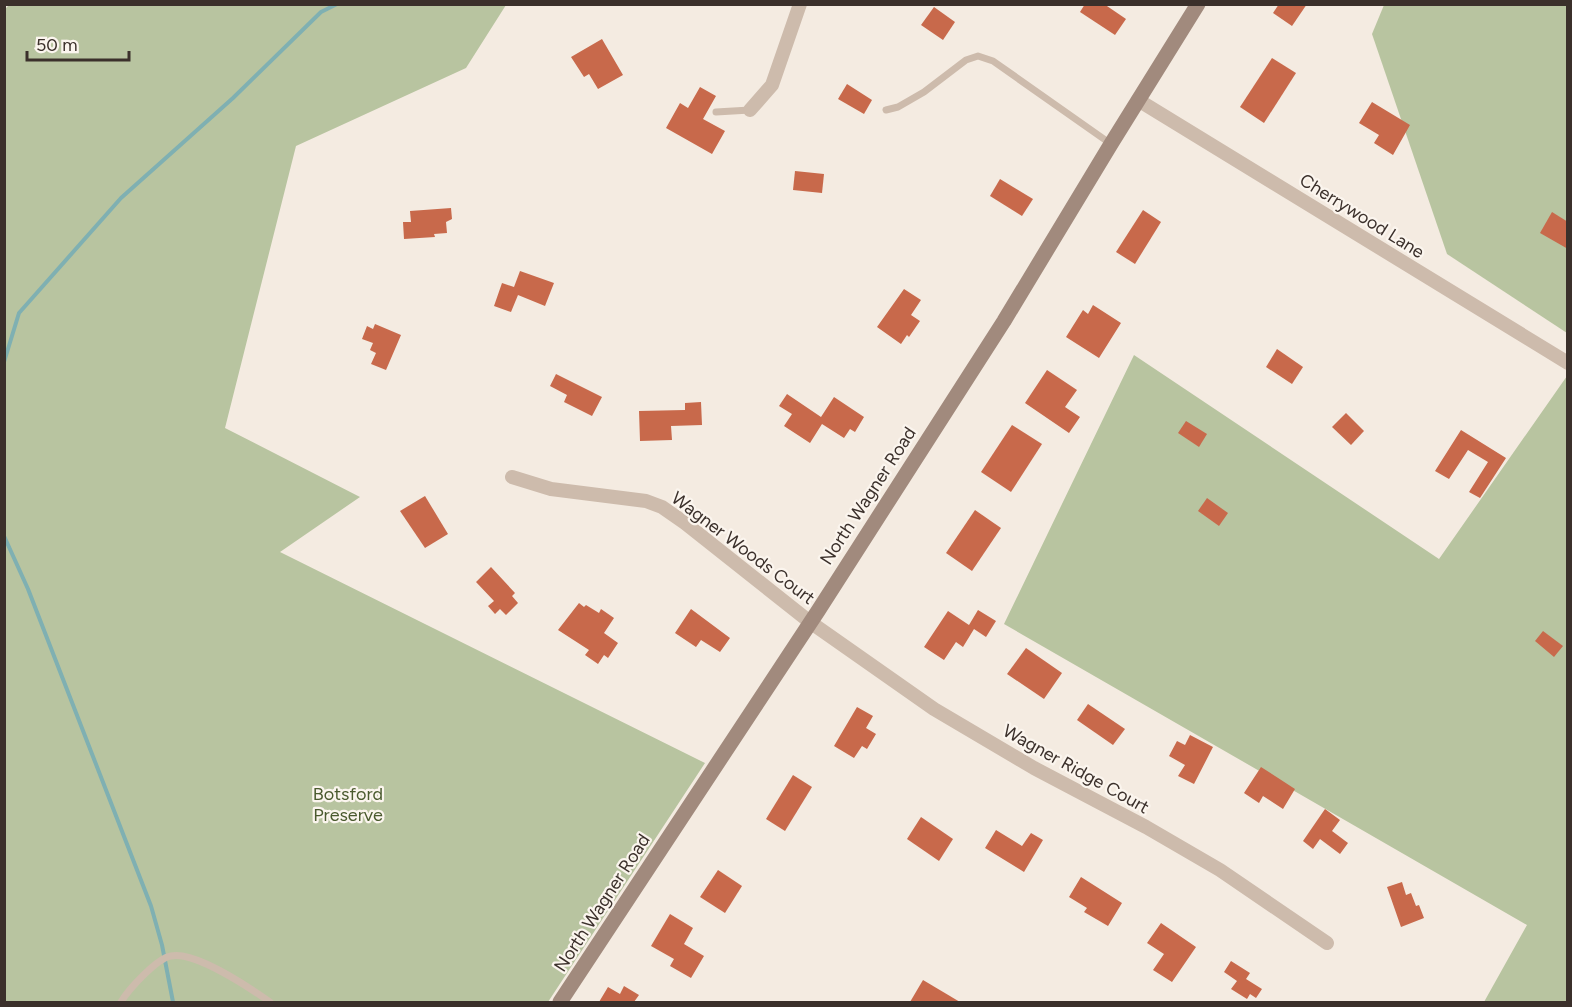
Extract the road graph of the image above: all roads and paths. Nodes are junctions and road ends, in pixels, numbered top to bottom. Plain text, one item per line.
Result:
1 (800, 4) edge
2 (1198, 4) edge
3 (1138, 100) junction
4 (750, 110) joint
5 (886, 110) dead end
6 (716, 112) dead end
7 (1111, 144) junction
8 (1568, 363) edge
9 (512, 477) dead end
10 (810, 622) junction
11 (1327, 942) dead end
12 (121, 1002) edge
13 (270, 1002) edge
14 (560, 1002) edge

1 - 4 street
2 - 3 main road, North Wagner Road
3 - 7 main road, North Wagner Road
3 - 8 street, Cherrywood Lane
4 - 6 lane
5 - 7 lane
7 - 10 main road, North Wagner Road
9 - 10 street, Wagner Woods Court
10 - 11 street, Wagner Ridge Court
10 - 14 main road, North Wagner Road
12 - 13 lane

